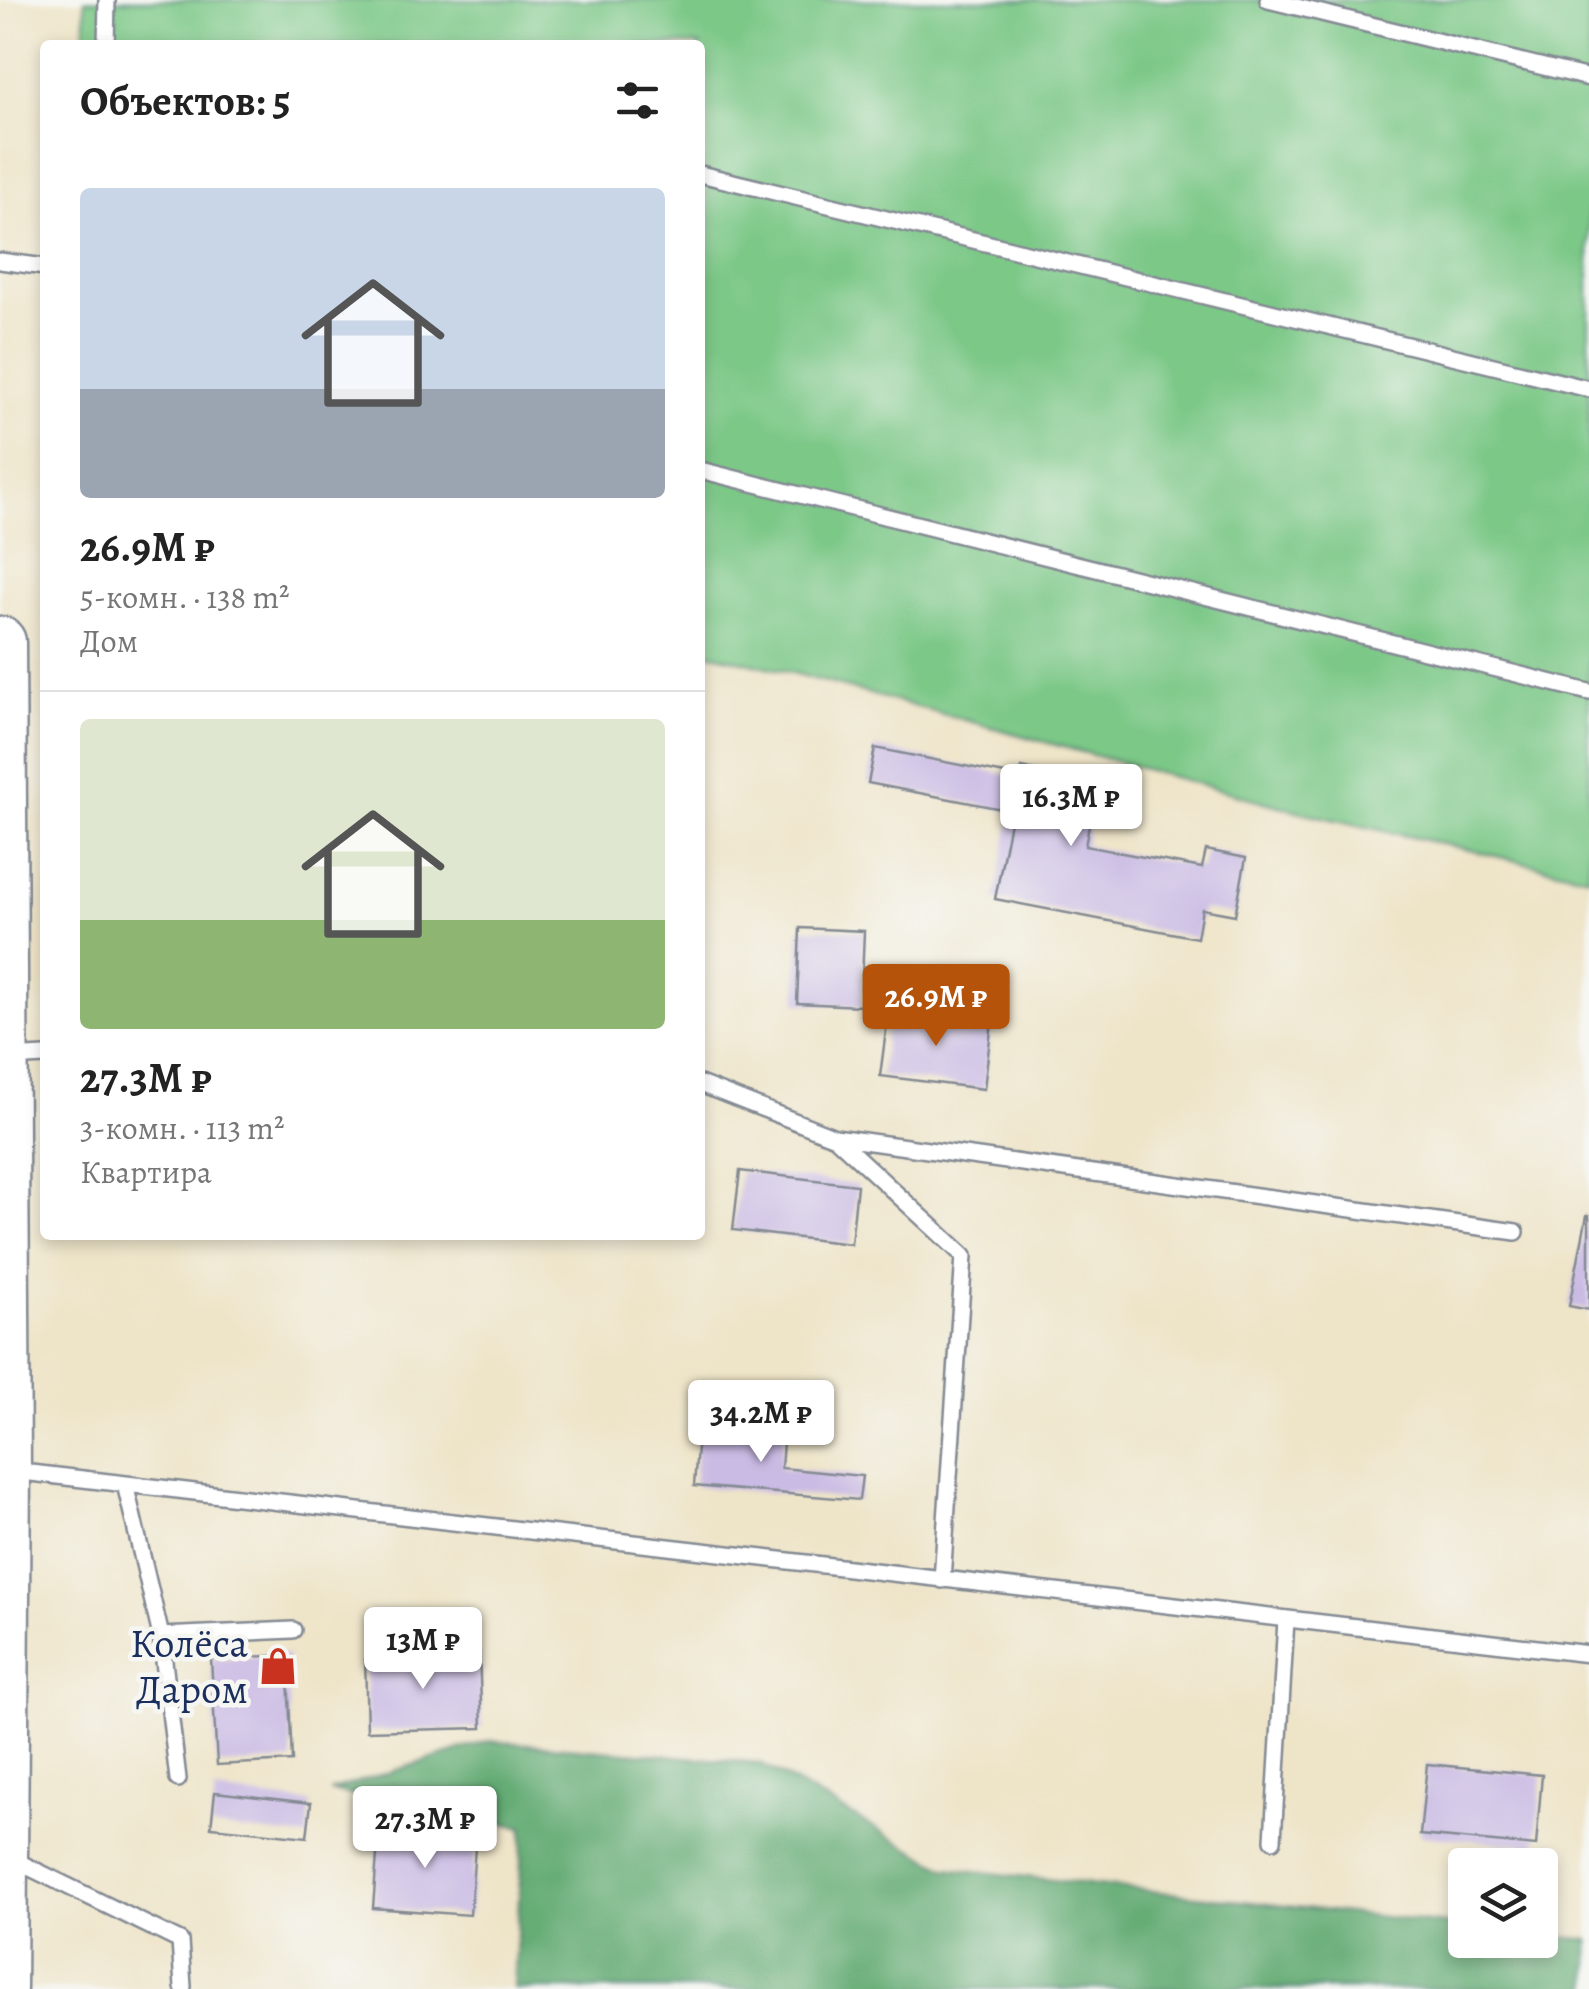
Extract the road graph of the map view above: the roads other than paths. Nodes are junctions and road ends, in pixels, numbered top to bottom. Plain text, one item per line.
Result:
1 (106, 0) edge
2 (1268, 0) edge
3 (106, 40) edge
4 (1589, 78) edge
5 (705, 175) edge
6 (0, 261) edge
7 (40, 266) edge
8 (1589, 389) edge
9 (705, 471) edge
10 (0, 642) edge
11 (1589, 692) edge
12 (24, 1057) edge
13 (705, 1086) edge
14 (835, 1137) junction
15 (1516, 1232) dead end
16 (2, 1469) edge
17 (125, 1484) junction
18 (942, 1580) junction
19 (1286, 1620) junction
20 (294, 1630) dead end
21 (162, 1636) junction
22 (1589, 1654) edge
23 (1, 1774) edge
24 (178, 1779) dead end
25 (1272, 1840) dead end
26 (0, 1853) edge
27 (0, 1913) edge
28 (183, 1987) edge
29 (1, 1989) edge

1 - 3 lane
2 - 4 lane
5 - 8 lane
6 - 7 lane
9 - 11 lane
10 - 12 main road
12 - 16 main road
13 - 14 lane
14 - 15 lane
14 - 18 lane
16 - 17 lane
16 - 23 main road
17 - 18 lane
17 - 21 lane
18 - 19 lane
19 - 22 lane
19 - 25 lane
20 - 21 lane
21 - 24 lane
23 - 26 main road
26 - 27 main road
26 - 28 lane
27 - 29 main road

